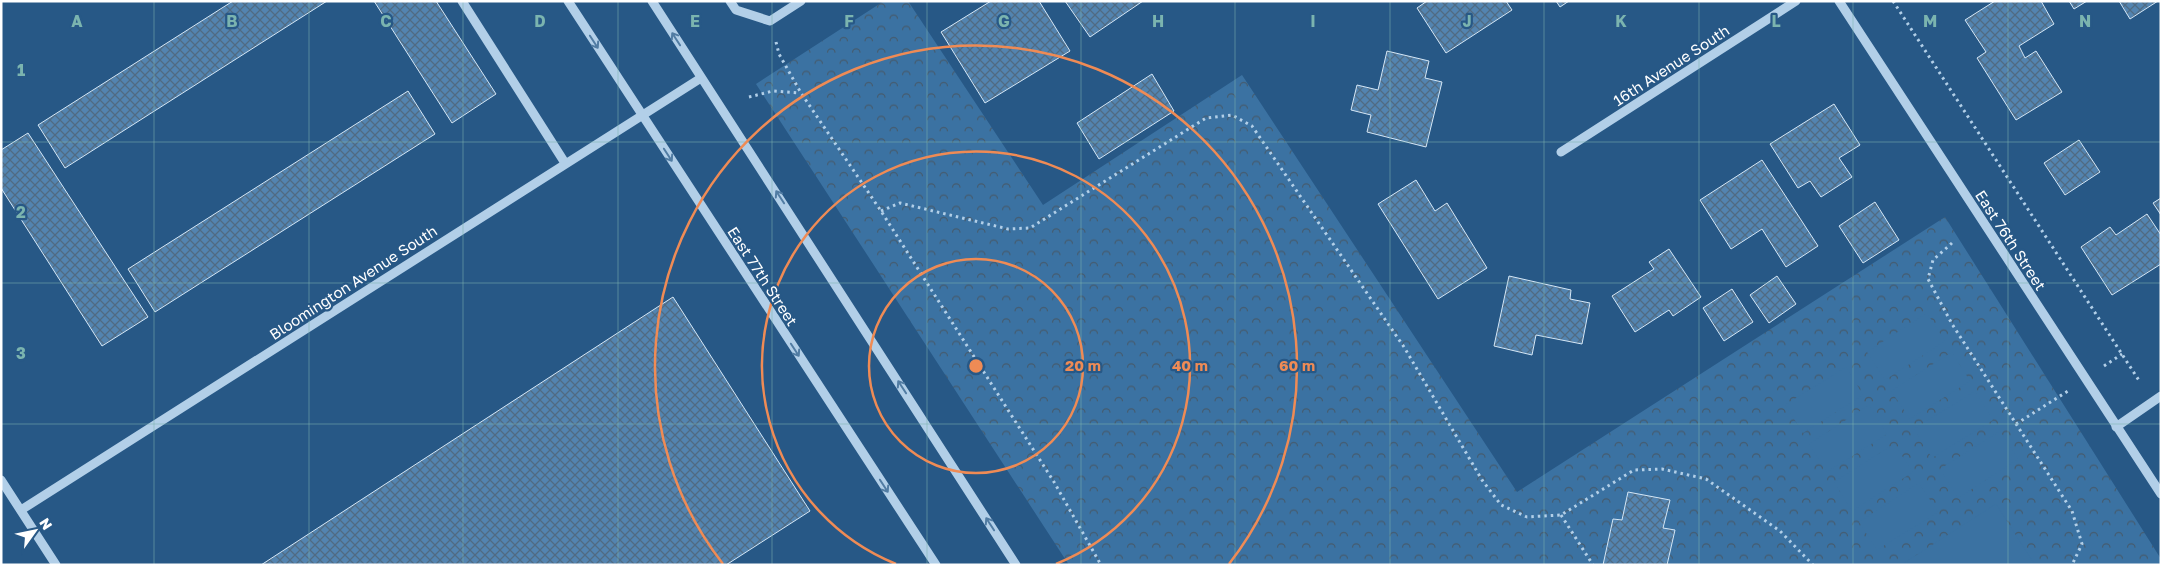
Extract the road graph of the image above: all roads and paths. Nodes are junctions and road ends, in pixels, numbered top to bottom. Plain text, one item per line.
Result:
1 (462, 1) edge
2 (568, 1) edge
3 (652, 1) edge
4 (730, 1) edge
5 (801, 1) edge
6 (1796, 1) edge
7 (1839, 1) edge
8 (1892, 1) edge
9 (770, 21) junction
10 (701, 78) junction
11 (801, 93) junction
12 (749, 97) dead end
13 (642, 114) junction
14 (1561, 152) dead end
15 (565, 163) junction
16 (881, 211) junction
17 (1952, 244) dead end
18 (2133, 371) dead end
19 (2161, 396) edge
20 (2116, 427) junction
21 (1, 480) edge
22 (2161, 494) edge
23 (21, 510) junction
24 (1561, 516) junction
25 (56, 565) edge
26 (936, 565) edge
27 (1016, 565) edge
28 (1101, 565) edge
29 (1593, 565) edge
30 (1813, 565) edge
31 (2072, 565) edge

1 - 15 street
2 -> 13 street, East 77th Street
10 -> 3 street
4 - 9 street
5 - 9 street
6 - 14 street, 16th Avenue South
7 - 20 street, East 76th Street
8 - 18 path
9 - 11 path
10 - 13 street, Bloomington Avenue South
27 -> 10 street
11 - 12 path
11 - 16 path
13 - 15 street, Bloomington Avenue South
13 -> 26 street, East 77th Street
15 - 23 street, Bloomington Avenue South
16 - 24 path
16 - 28 path
17 - 31 path
19 - 20 street
20 - 22 street, East 76th Street
21 - 23 street
23 - 25 street
24 - 29 path
24 - 30 path

